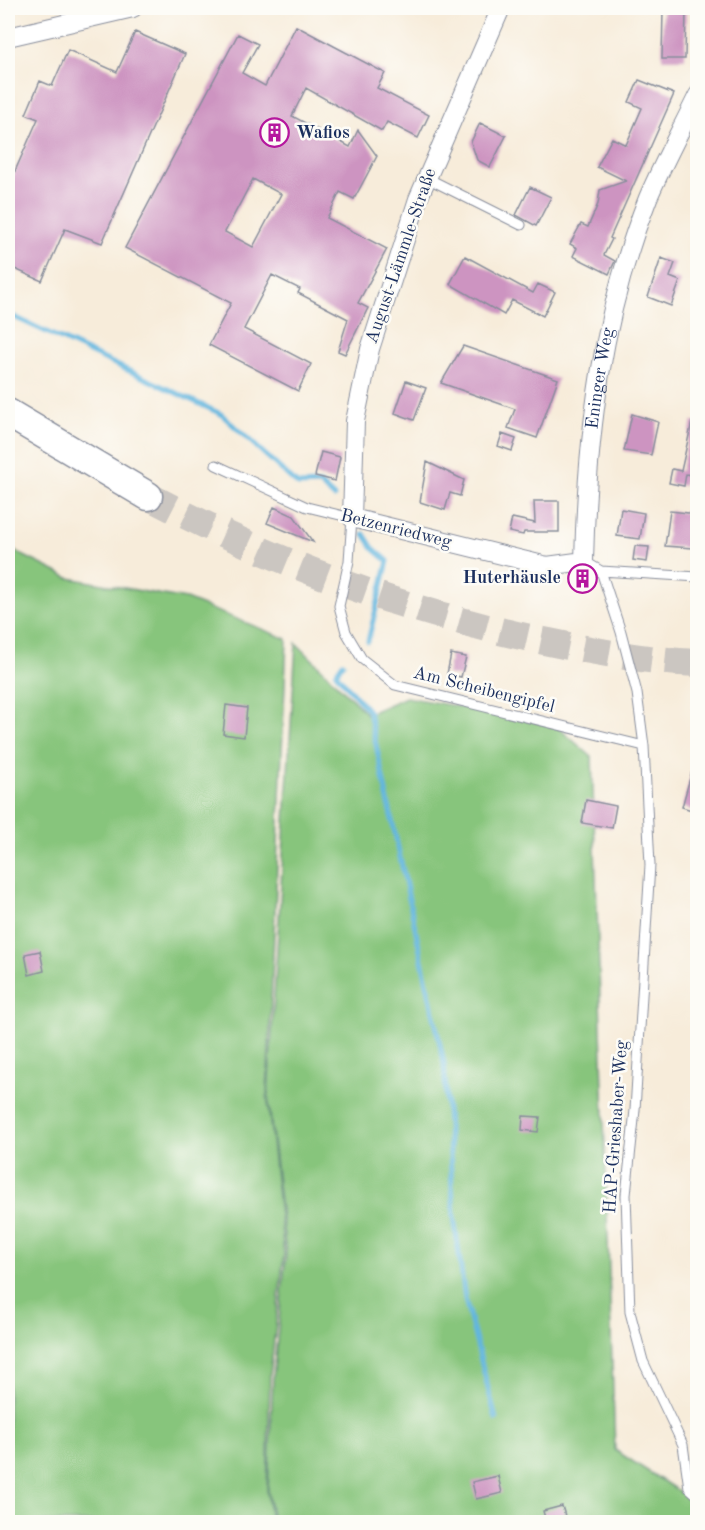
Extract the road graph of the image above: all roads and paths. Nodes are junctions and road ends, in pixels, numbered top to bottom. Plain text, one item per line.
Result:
1 (133, 8) edge
2 (501, 8) edge
3 (8, 37) edge
4 (698, 95) edge
5 (427, 178) junction
6 (521, 225) dead end
7 (8, 413) edge
8 (216, 465) dead end
9 (147, 496) tunnel mouth
10 (352, 518) junction
11 (584, 561) junction
12 (601, 572) junction
13 (698, 577) edge
14 (644, 746) junction
15 (698, 1496) edge

1 - 3 street
2 - 5 street, August-Lämmle-Straße
4 - 11 street, Eninger Weg
5 - 6 lane
5 - 10 street, August-Lämmle-Straße
7 - 9 main road
8 - 10 lane, Betzenriedweg
10 - 11 street, Betzenriedweg
10 - 14 lane, Am Scheibengipfel
11 - 12 lane
12 - 13 lane
12 - 14 lane, HAP-Grieshaber-Weg
14 - 15 lane, HAP-Grieshaber-Weg

